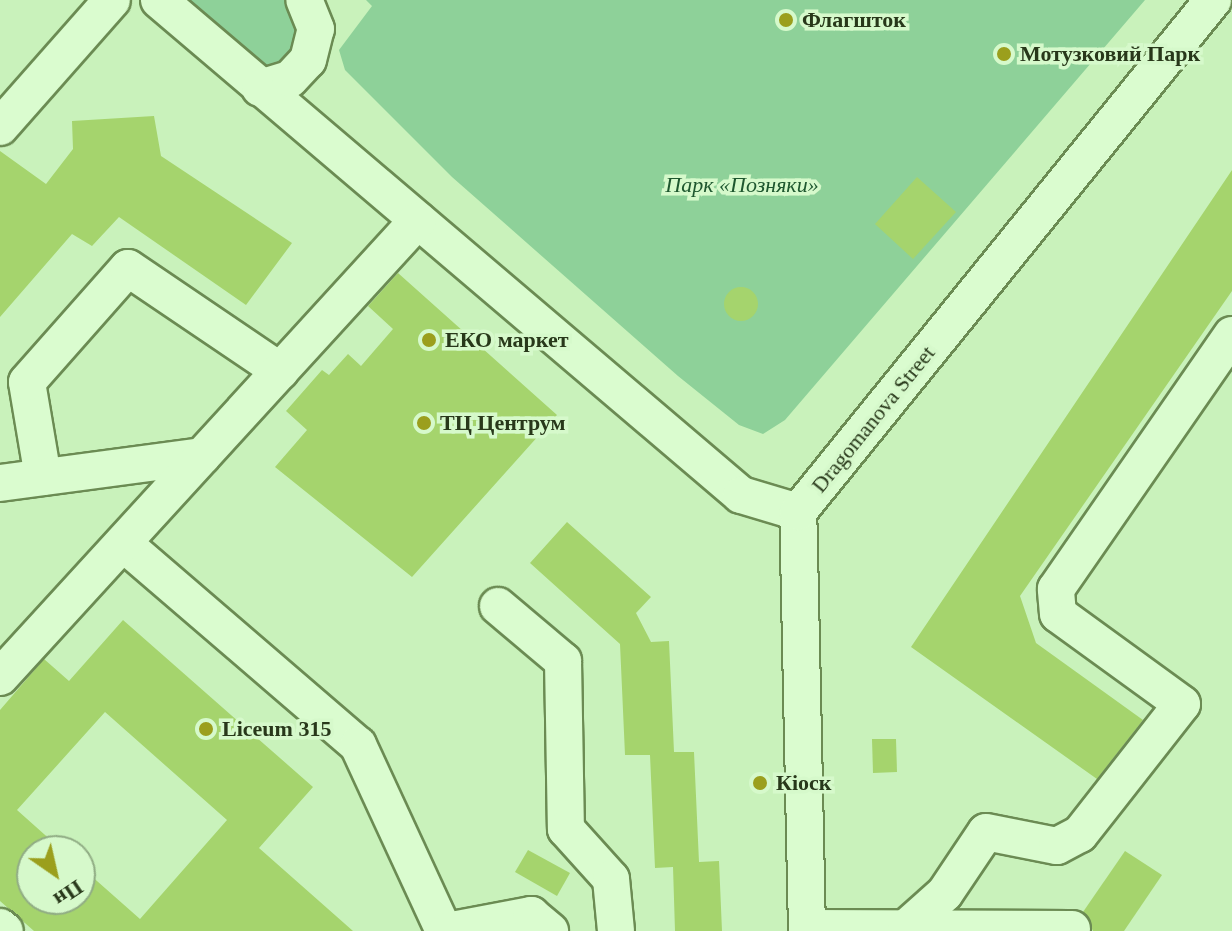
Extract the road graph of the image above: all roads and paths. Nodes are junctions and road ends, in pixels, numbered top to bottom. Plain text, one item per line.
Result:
1 (112, 0) edge
2 (159, 0) edge
3 (304, 0) edge
4 (1213, 0) edge
5 (260, 88) junction
6 (0, 127) edge
7 (418, 220) junction
8 (1232, 335) edge
9 (280, 371) junction
10 (202, 456) junction
11 (43, 477) junction
12 (0, 483) edge
13 (798, 512) junction
14 (123, 543) junction
15 (498, 606) dead end
16 (0, 677) edge
17 (0, 927) edge
18 (906, 928) junction
19 (807, 929) edge
20 (1072, 929) dead end
21 (5, 931) edge
22 (446, 931) edge
23 (550, 931) edge
24 (616, 931) edge

1 - 6 street
2 - 5 street
3 - 5 street
4 - 13 street, Dragomanova Street
5 - 7 street
7 - 9 street
7 - 13 street
8 - 18 street
9 - 10 street
9 - 11 street
10 - 11 street
10 - 14 street
11 - 12 street
13 - 19 street, Dragomanova Street
14 - 16 street
14 - 22 street
15 - 24 street
17 - 21 street
18 - 19 street
18 - 20 street
22 - 23 street

